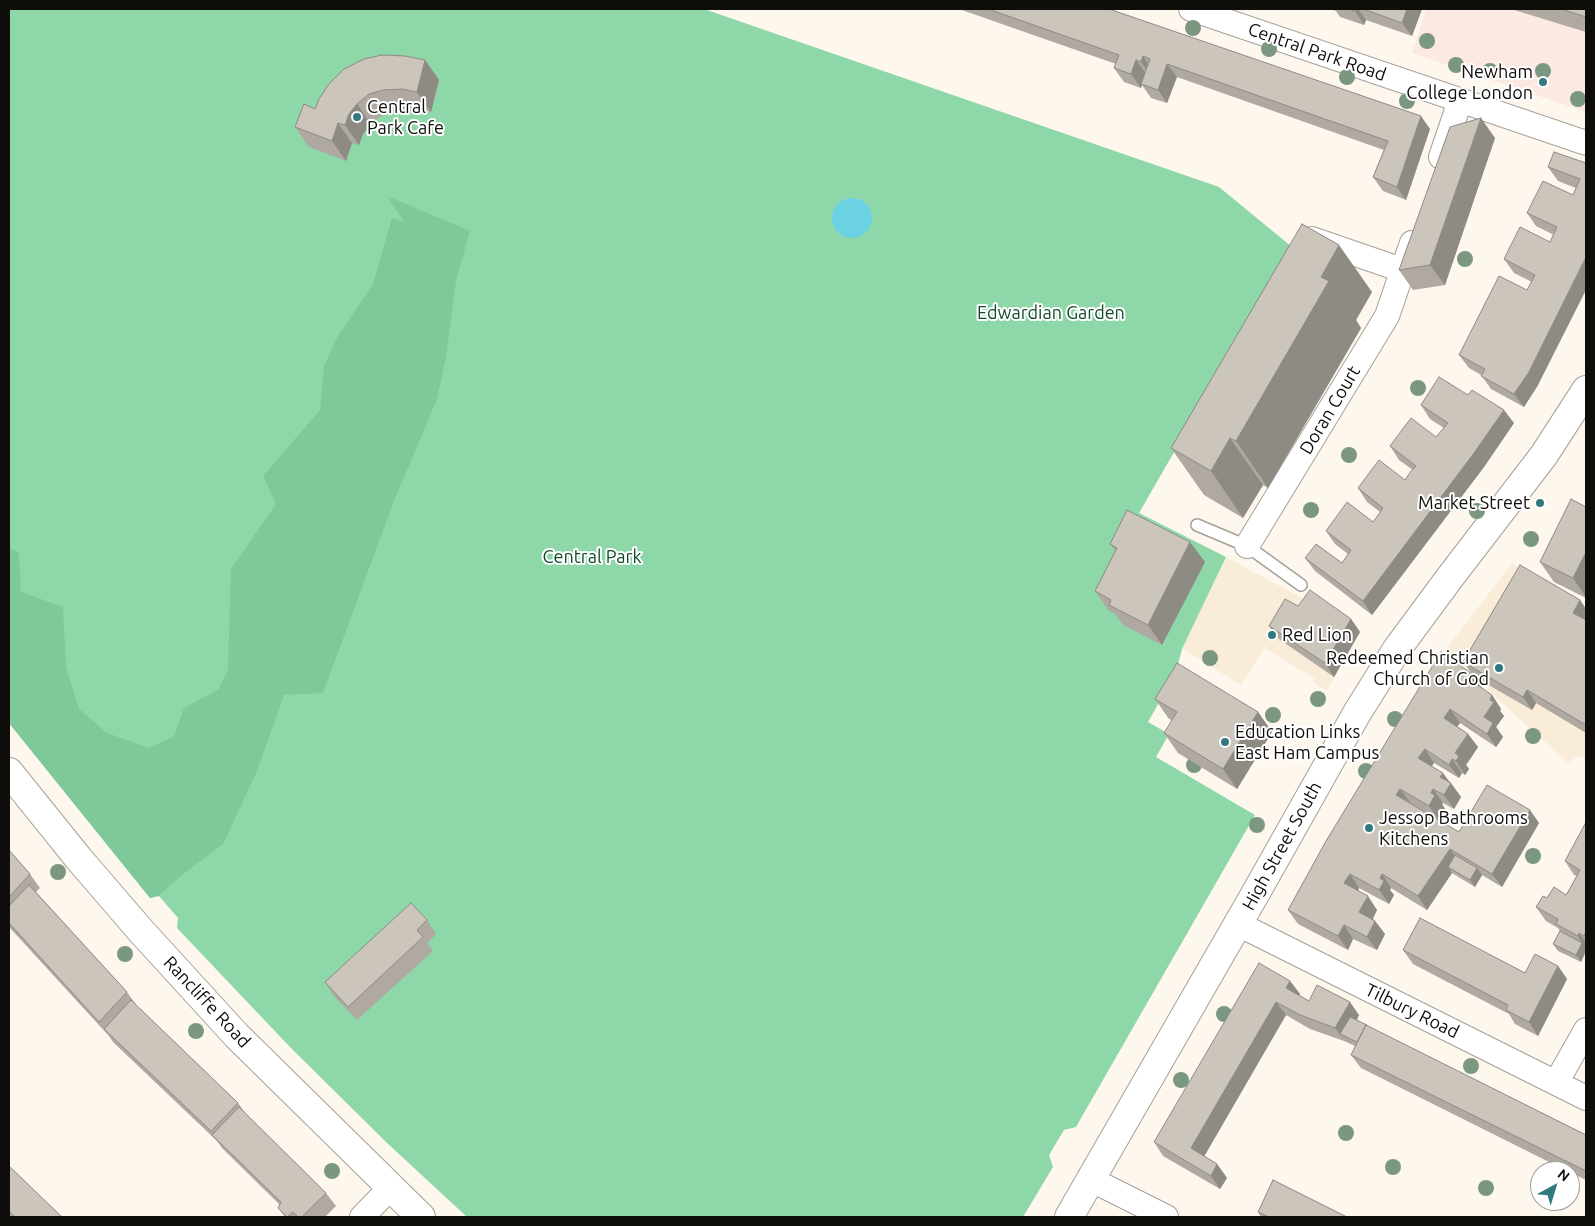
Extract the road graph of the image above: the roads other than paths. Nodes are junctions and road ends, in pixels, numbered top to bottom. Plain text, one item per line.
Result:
1 (1191, 9) edge
2 (1460, 101) junction
3 (1586, 143) edge
4 (1435, 173) edge
5 (1417, 226) edge
6 (1312, 238) edge
7 (1402, 270) junction
8 (1586, 390) edge
9 (1197, 525) dead end
10 (1247, 546) junction
11 (1301, 585) dead end
12 (9, 772) edge
13 (1238, 924) junction
14 (1586, 1030) edge
15 (1556, 1083) junction
16 (1586, 1098) edge
17 (1092, 1180) junction
18 (390, 1188) junction
19 (362, 1217) edge
20 (421, 1217) edge
21 (1069, 1217) edge
22 (1166, 1217) edge

1 - 2 street, Central Park Road
2 - 3 street, Central Park Road
2 - 4 street
5 - 7 street, Doran Court
6 - 7 street
7 - 10 street, Doran Court
8 - 13 main road, High Street South
9 - 10 lane
10 - 11 lane
12 - 18 main road, Rancliffe Road
13 - 15 street, Tilbury Road
13 - 17 main road, High Street South
14 - 15 street
15 - 16 street, Tilbury Road
17 - 21 main road, High Street South
17 - 22 street
18 - 19 street
18 - 20 main road, Rancliffe Road

